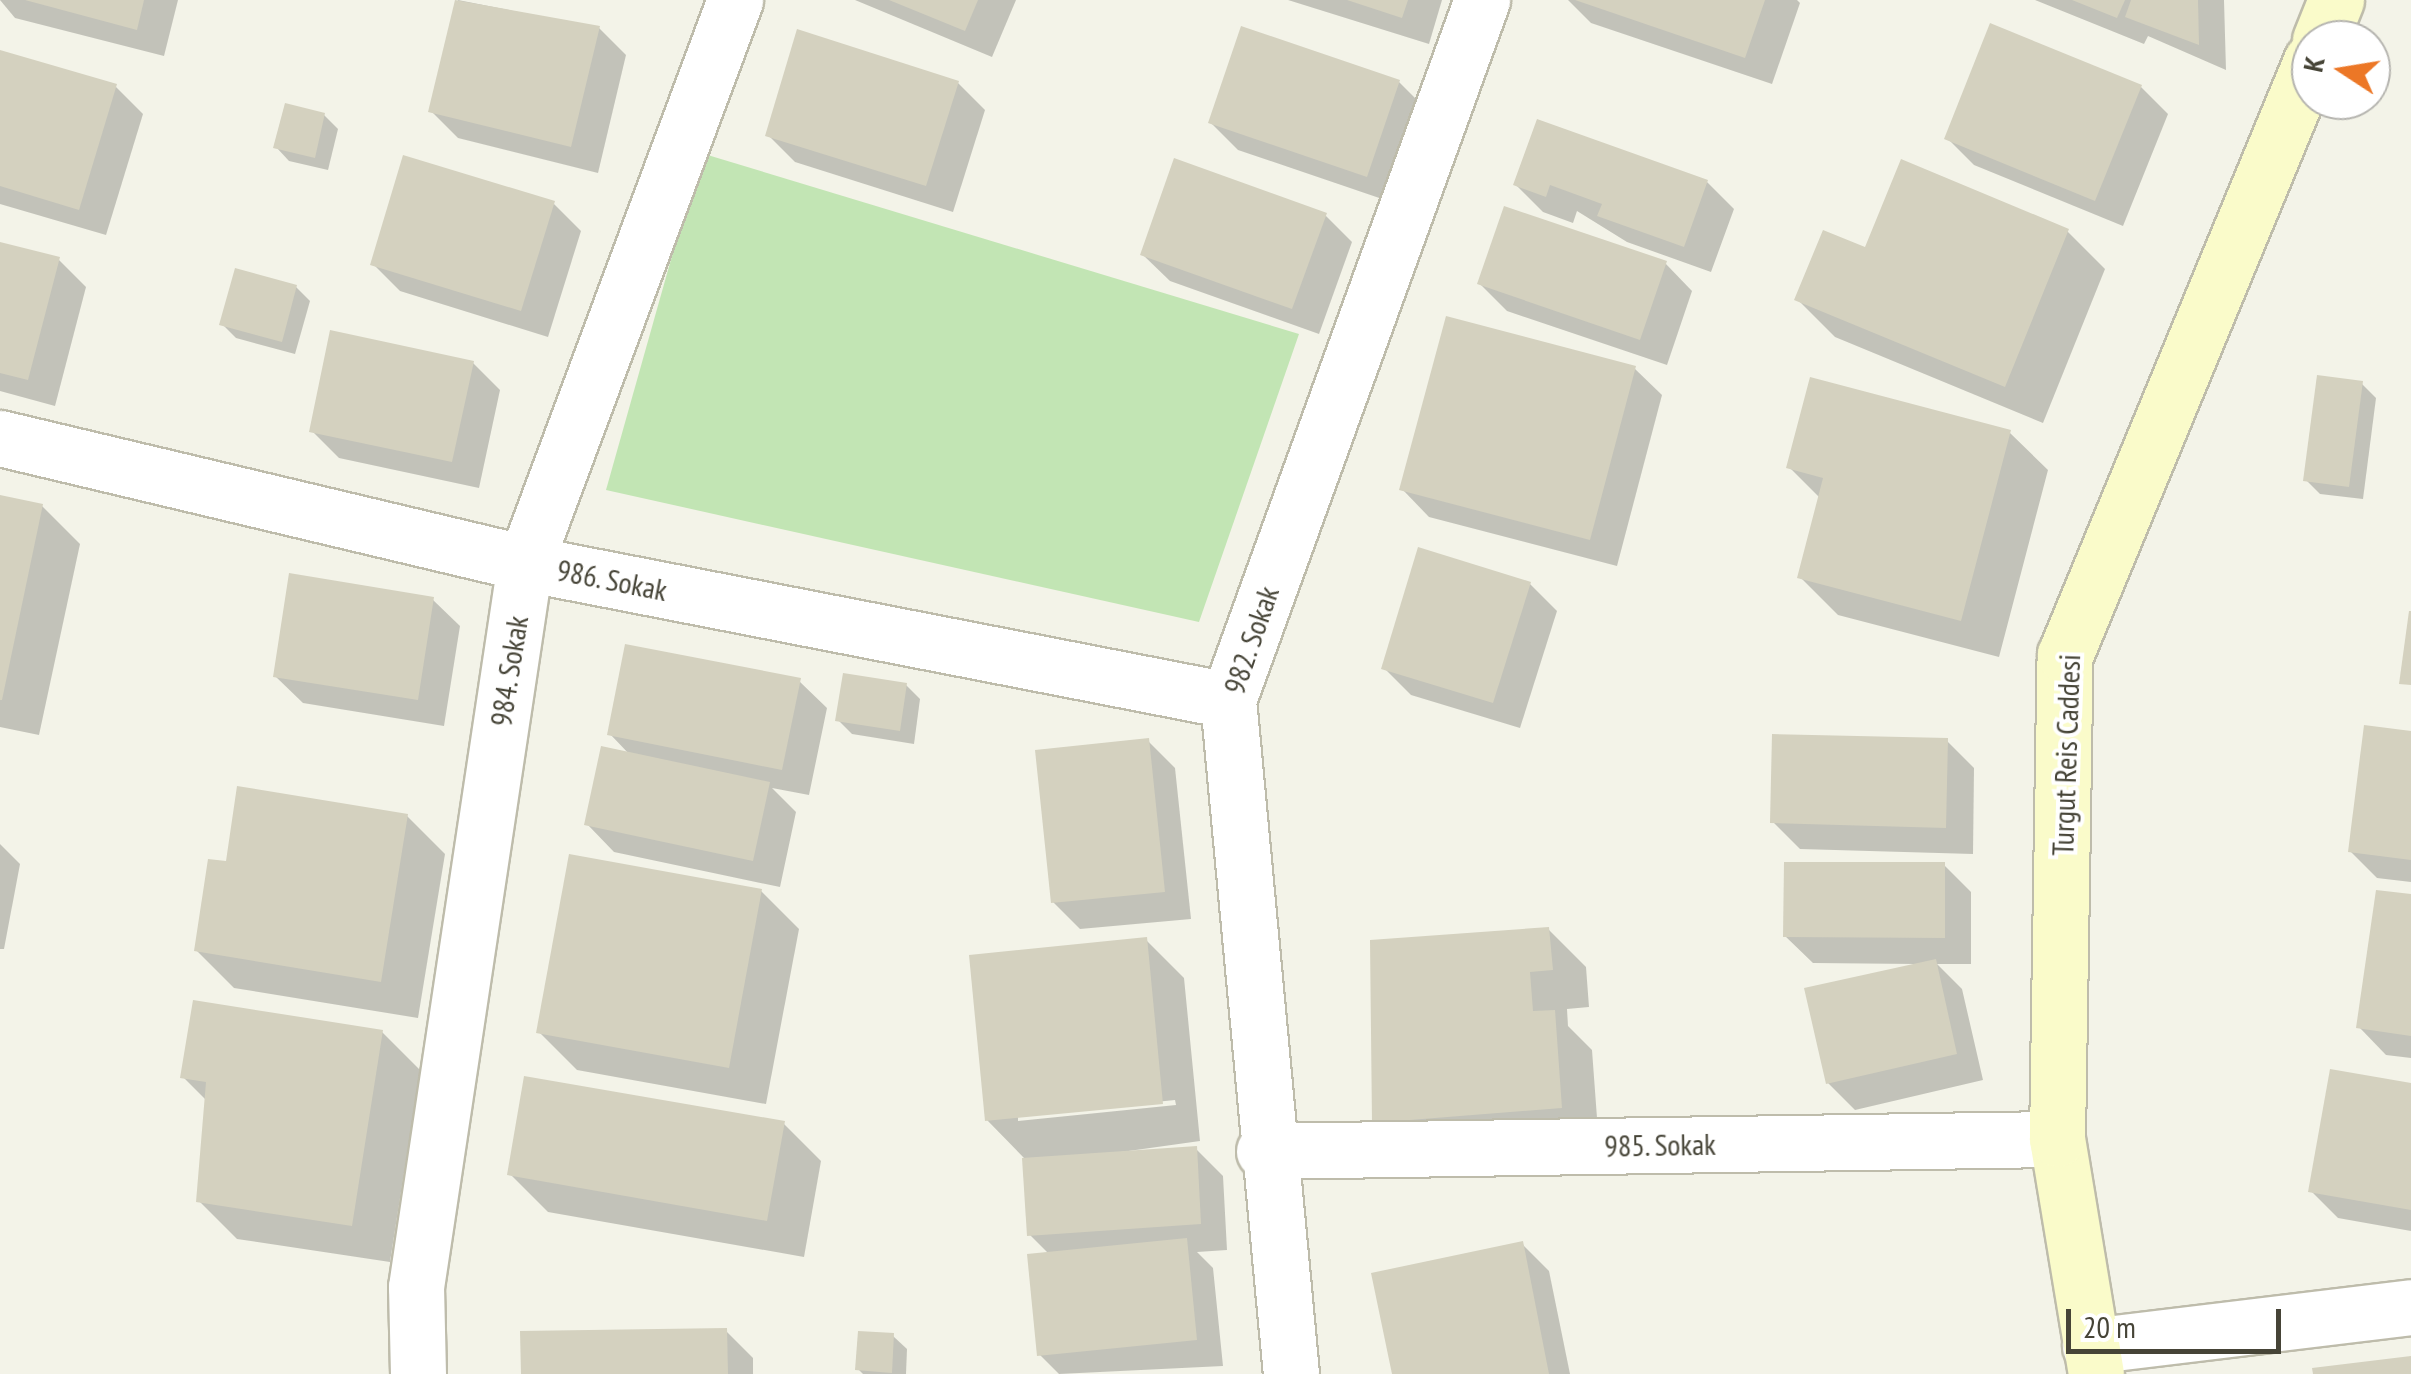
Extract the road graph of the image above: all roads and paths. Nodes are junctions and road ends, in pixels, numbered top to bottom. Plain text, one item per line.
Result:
1 (734, 0) edge
2 (1482, 0) edge
3 (2291, 109) edge
4 (0, 438) edge
5 (525, 563) junction
6 (1228, 700) junction
7 (2057, 1139) junction
8 (1264, 1151) junction
9 (2411, 1307) edge
10 (2093, 1360) edge
11 (418, 1374) edge
12 (1291, 1374) edge

1 - 5 street, 984. Sokak
2 - 6 street, 982. Sokak
3 - 7 main road, Turgut Reis Caddesi
4 - 5 street, 986. Sokak
5 - 6 street, 986. Sokak
5 - 11 street, 984. Sokak
6 - 8 street, 982. Sokak
7 - 8 street, 985. Sokak
7 - 10 main road, Turgut Reis Caddesi
8 - 12 street, 982. Sokak
9 - 10 street

